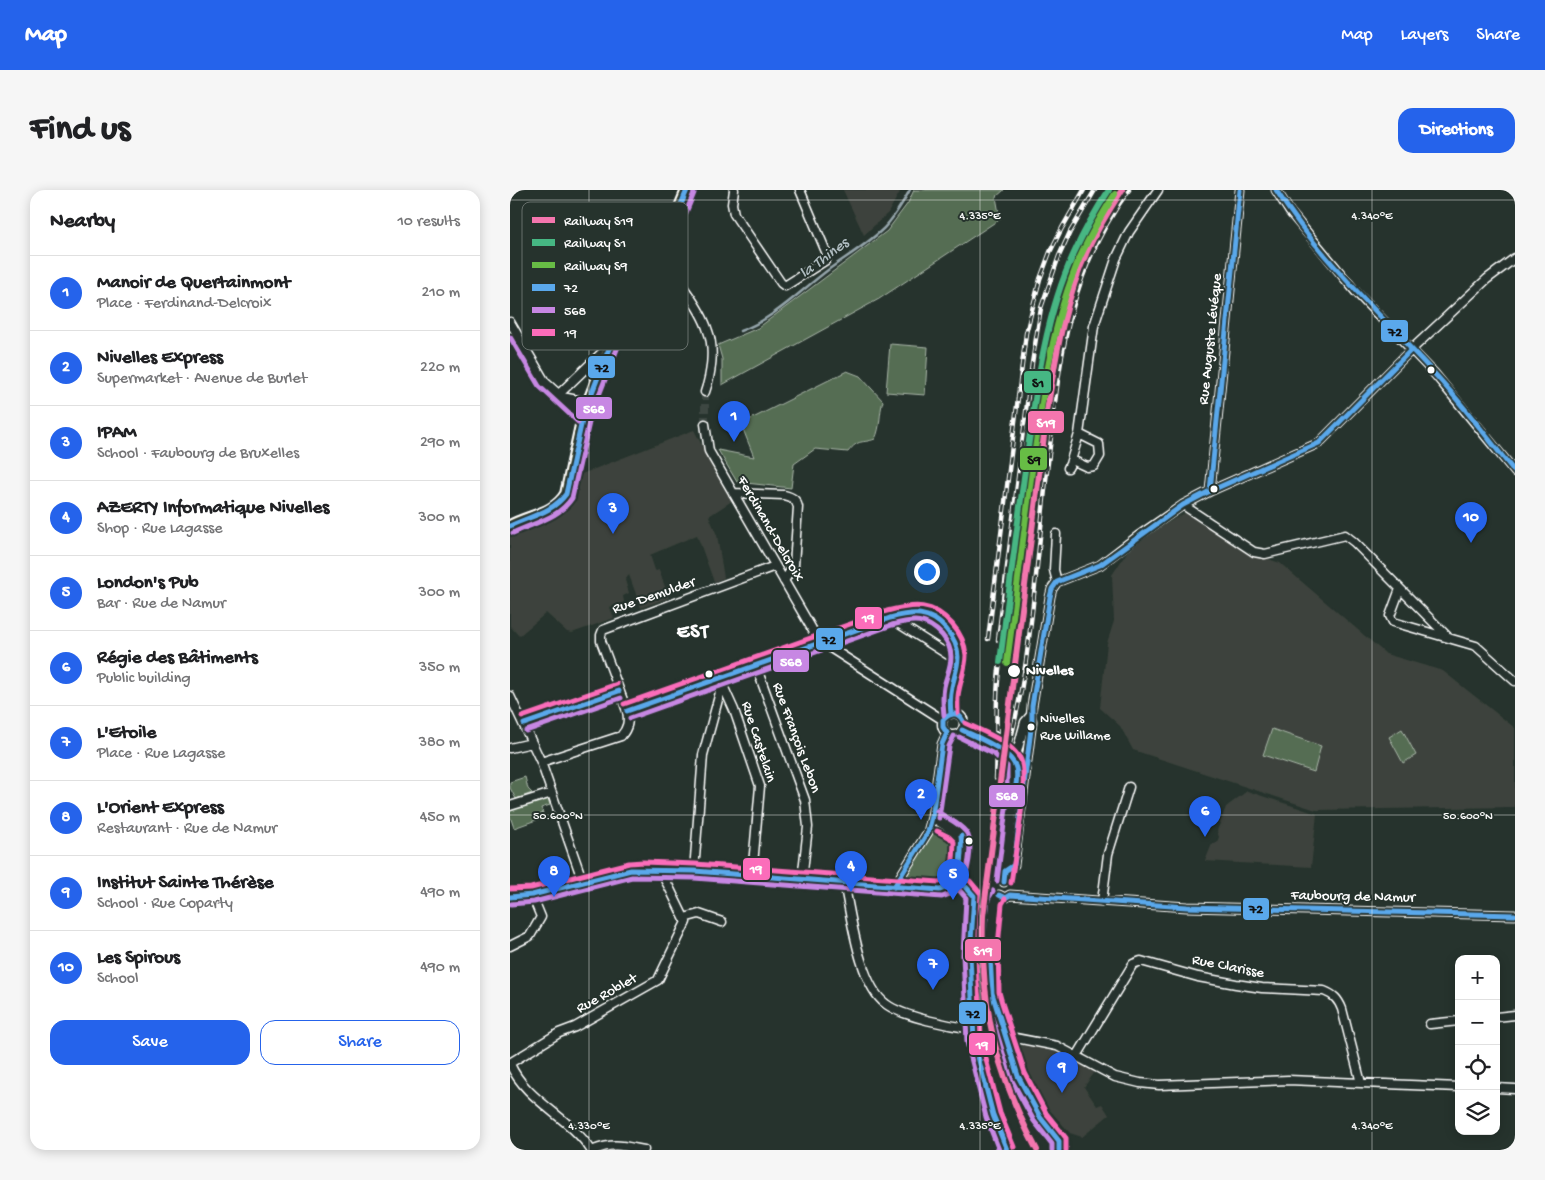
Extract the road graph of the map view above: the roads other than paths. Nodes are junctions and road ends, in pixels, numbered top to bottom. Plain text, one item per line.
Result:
1 (687, 190) edge
2 (734, 190) edge
3 (800, 190) edge
4 (1158, 190) edge
5 (1240, 190) edge
6 (1276, 190) edge
7 (682, 202) edge
8 (1514, 261) edge
9 (688, 295) edge
10 (510, 322) edge
11 (522, 343) edge
12 (526, 350) edge
13 (606, 350) edge
14 (608, 350) edge
15 (1411, 350) junction
16 (705, 392) tunnel mouth
17 (560, 396) junction
18 (588, 402) junction
19 (583, 416) junction
20 (704, 424) tunnel mouth
21 (1079, 434) junction
22 (1072, 460) junction
23 (1068, 468) dead end
24 (1515, 472) edge
25 (1210, 491) junction
26 (733, 493) junction
27 (1183, 505) junction
28 (510, 526) edge
29 (1056, 534) dead end
30 (775, 566) junction
31 (784, 580) junction
32 (1057, 582) junction
33 (1400, 589) junction
34 (890, 618) junction
35 (1447, 636) junction
36 (824, 642) junction
37 (958, 662) junction
38 (756, 666) junction
39 (1515, 681) edge
40 (721, 682) junction
41 (619, 690) junction
42 (510, 696) edge
43 (627, 711) junction
44 (951, 714) junction
45 (1031, 715) junction
46 (943, 720) junction
47 (524, 724) junction
48 (962, 730) junction
49 (947, 733) junction
50 (532, 743) junction
51 (990, 744) tunnel mouth
52 (510, 748) edge
53 (1017, 750) junction
54 (1028, 750) junction
55 (541, 762) junction
56 (1016, 767) dead end
57 (1129, 787) dead end
58 (552, 793) junction
59 (510, 806) edge
60 (932, 817) junction
61 (940, 824) junction
62 (928, 832) junction
63 (659, 869) junction
64 (694, 871) junction
65 (1005, 871) junction
66 (752, 876) junction
67 (802, 880) junction
68 (583, 882) junction
69 (955, 882) junction
70 (1004, 882) junction
71 (844, 883) junction
72 (894, 887) junction
73 (532, 895) junction
74 (1010, 895) junction
75 (999, 896) junction
76 (510, 897) edge
77 (1102, 902) junction
78 (1515, 915) edge
79 (685, 920) junction
80 (722, 922) dead end
81 (510, 946) edge
82 (1515, 1015) edge
83 (1500, 1017) edge
84 (1455, 1021) edge
85 (1430, 1024) dead end
86 (973, 1029) junction
87 (1005, 1036) junction
88 (1077, 1056) junction
89 (510, 1064) edge
90 (1361, 1083) junction
91 (1455, 1087) edge
92 (1500, 1088) edge
93 (1515, 1089) edge
94 (592, 1150) edge
95 (644, 1150) edge
96 (1007, 1150) edge
97 (1059, 1150) edge

1 - 7 main road
2 - 3 street
4 - 21 street
5 - 25 street, Rue Auguste Lévéque
6 - 15 street
8 - 15 street
9 - 16 street
10 - 11 street
12 - 17 street
13 - 17 street
14 - 18 main road
15 - 24 street
15 - 25 street
17 - 18 street
17 - 19 street
18 - 19 main road
19 - 28 main road
20 - 26 street, Ferdinand-Delcroix
21 - 22 street
21 - 22 street
22 - 23 street
25 - 27 street
26 - 30 street, Ferdinand-Delcroix
26 - 31 street
27 - 32 street
27 - 33 street
29 - 32 street
30 - 31 street, Ferdinand-Delcroix
30 - 41 street, Rue Demulder
31 - 36 street, Ferdinand-Delcroix
32 - 45 street
33 - 35 street
33 - 35 street
34 - 36 street
34 - 37 street
34 - 37 street
35 - 39 street
36 - 38 street
36 - 46 street, Ferdinand-Delcroix
37 - 44 street
38 - 40 street
38 - 67 street, Rue François Lebon
40 - 43 street
40 - 64 street
40 - 66 street, Rue Castelain
41 - 43 street
41 - 47 street
42 - 47 street
43 - 55 street
44 - 46 street
44 - 48 street
45 - 53 street
45 - 54 street
46 - 49 street
47 - 50 street
48 - 49 street
48 - 51 street
49 - 60 street
50 - 52 street
50 - 55 street
53 - 54 street
53 - 65 street
54 - 65 street
55 - 58 street
56 - 65 street
57 - 77 street
58 - 59 street
58 - 68 street
60 - 61 street
60 - 62 street
61 - 62 street
61 - 69 street
62 - 72 street
63 - 64 street
63 - 68 street
63 - 79 street
64 - 66 street
65 - 70 street
66 - 67 street
67 - 71 street
68 - 73 street
69 - 72 street
69 - 86 street
70 - 74 street
70 - 75 street
71 - 72 street
71 - 86 street
73 - 76 street
73 - 81 street
74 - 75 street
74 - 77 street, Faubourg de Namur
75 - 87 street
77 - 78 street, Faubourg de Namur
79 - 80 street
79 - 89 street, Rue Roblet
82 - 83 street
84 - 85 street
86 - 96 street
87 - 88 street
87 - 97 street
88 - 90 street
88 - 90 street, Rue Clarisse
89 - 94 street
90 - 91 street
92 - 93 street
94 - 95 street

